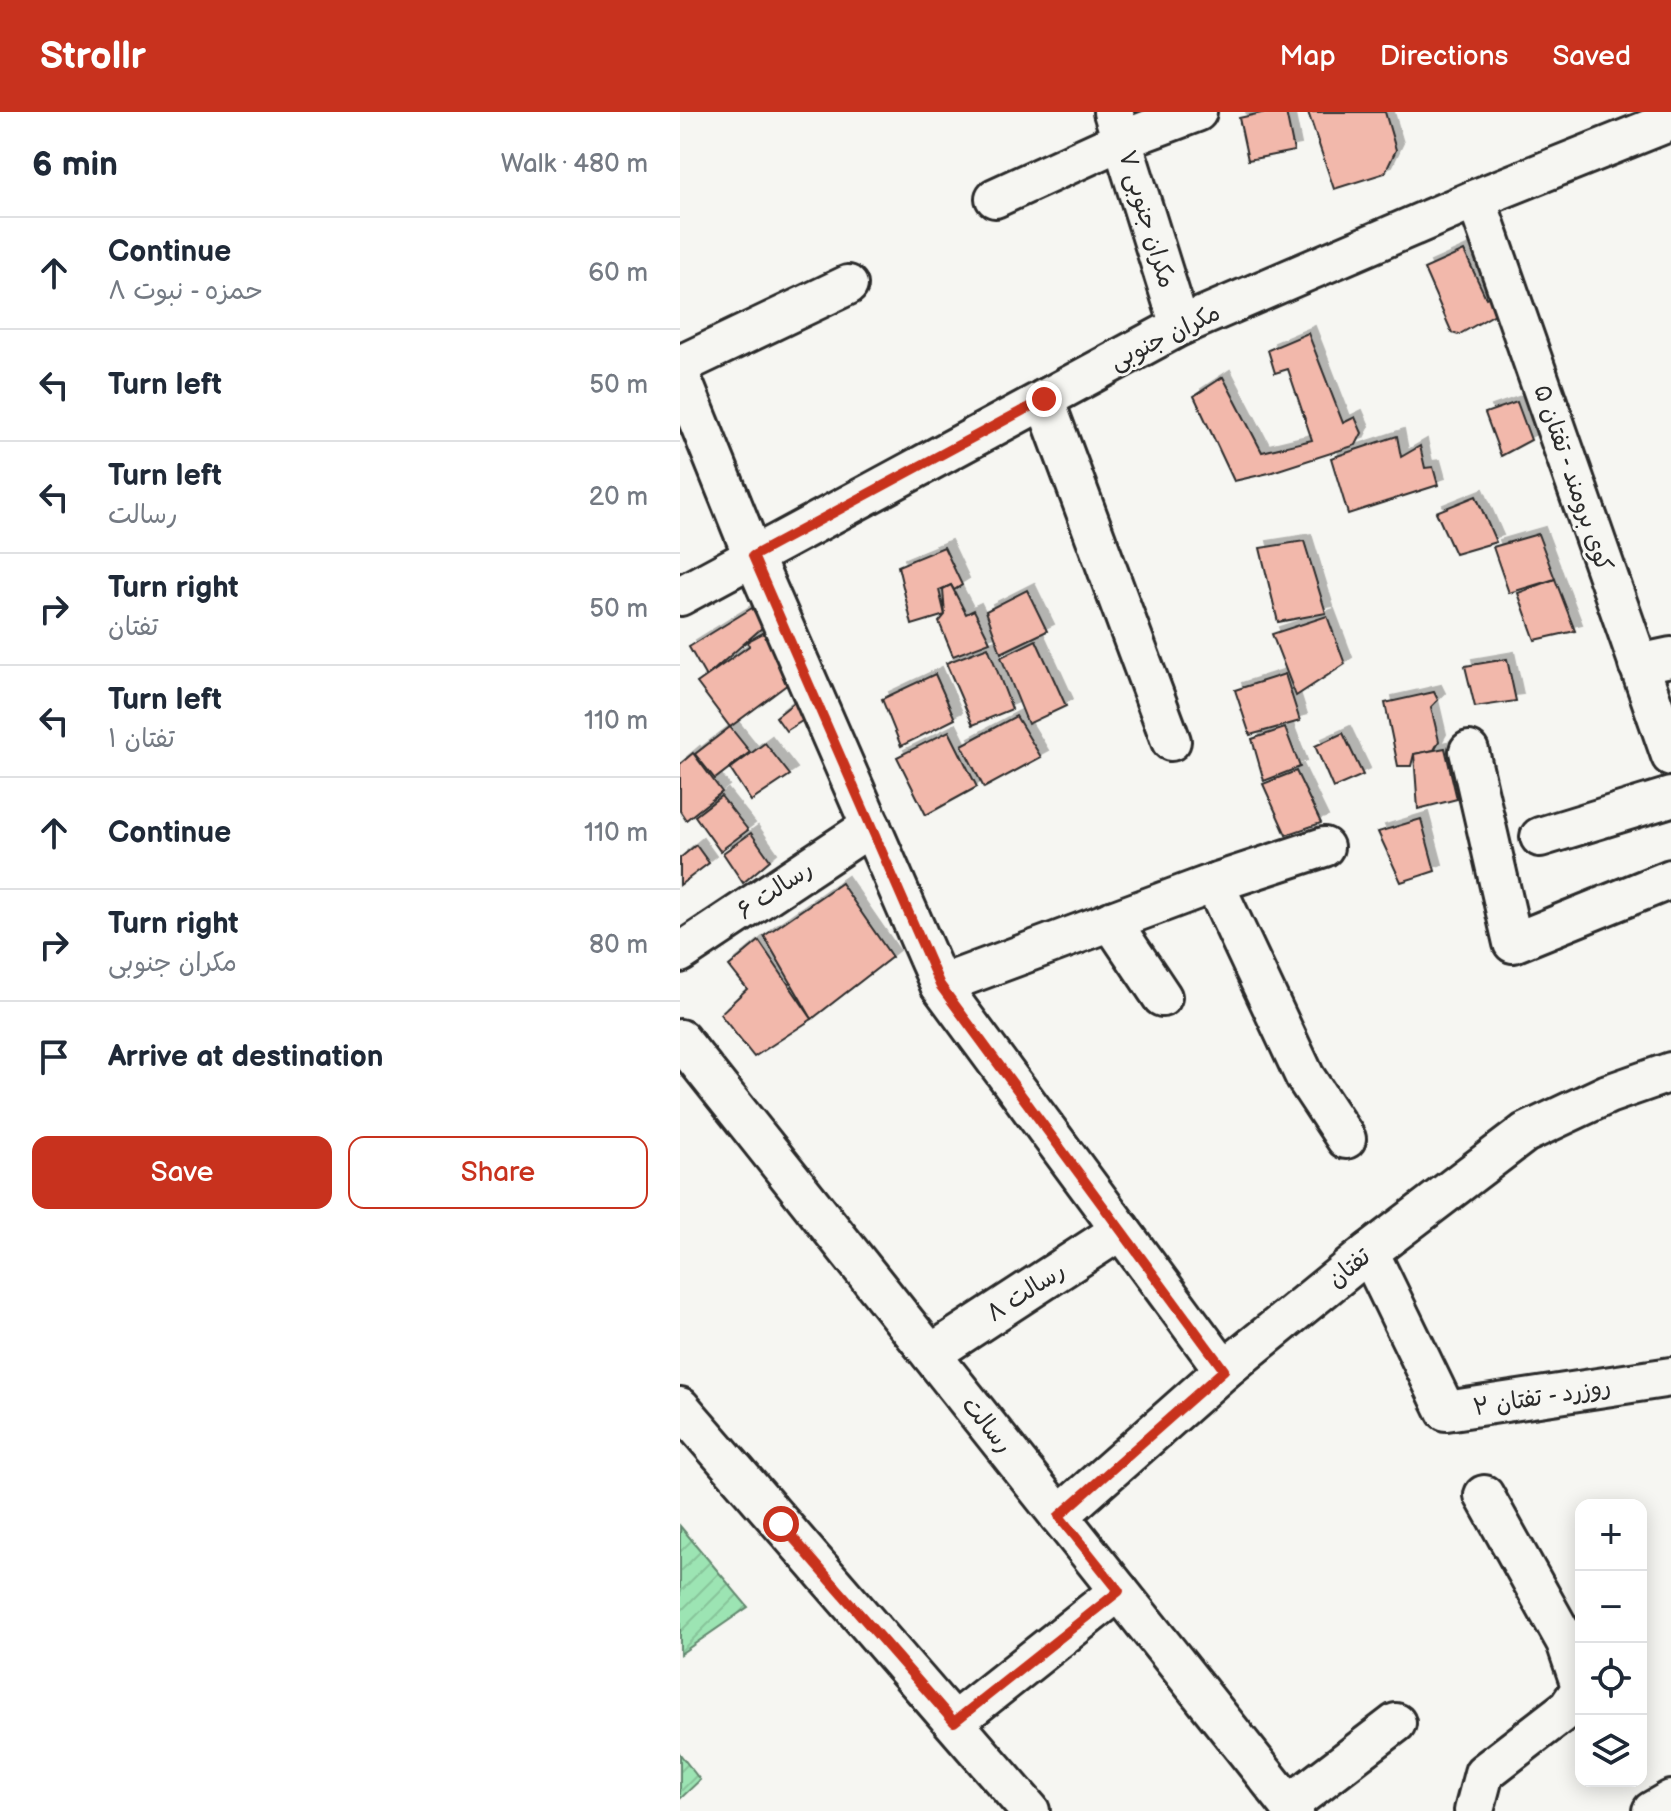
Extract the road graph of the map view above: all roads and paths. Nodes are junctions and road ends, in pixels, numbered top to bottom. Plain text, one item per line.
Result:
1 (1197, 112) edge
2 (1671, 121) edge
3 (1118, 126) edge
4 (995, 198) dead end
5 (1476, 199) junction
6 (848, 285) dead end
7 (1180, 326) junction
8 (680, 365) edge
9 (680, 375) edge
10 (1044, 399) junction
11 (753, 556) junction
12 (680, 596) edge
13 (1655, 661) edge
14 (1171, 741) dead end
15 (1469, 751) dead end
16 (1671, 756) edge
17 (1671, 797) edge
18 (871, 826) junction
19 (1540, 837) dead end
20 (1324, 847) dead end
21 (1671, 879) edge
22 (1214, 883) junction
23 (1111, 921) junction
24 (680, 953) edge
25 (940, 985) junction
26 (1162, 997) dead end
27 (680, 1039) edge
28 (1671, 1072) edge
29 (1346, 1139) dead end
30 (1121, 1230) junction
31 (1369, 1252) junction
32 (931, 1354) junction
33 (1224, 1370) junction
34 (1671, 1377) edge
35 (680, 1407) edge
36 (1484, 1495) dead end
37 (1059, 1516) junction
38 (1119, 1591) junction
39 (1575, 1670) edge
40 (1575, 1697) edge
41 (954, 1722) junction
42 (1396, 1723) dead end
43 (1671, 1800) edge
44 (1292, 1808) edge
45 (1030, 1811) edge
46 (1474, 1811) edge
47 (1652, 1811) edge

1 - 3 street
2 - 5 street, مکران جنوبی
3 - 4 street
3 - 7 street, مکران جنوبی ۷
5 - 7 street, مکران جنوبی
5 - 13 street, کوی برومند - تفتان ۵
6 - 8 street
7 - 10 street, مکران جنوبی
9 - 11 street
10 - 11 street, مکران جنوبی
10 - 14 street
11 - 12 street, مکران جنوبی
11 - 18 street
13 - 16 street, کوی برومند - تفتان ۵
15 - 21 street
17 - 19 street
18 - 24 street, رسالت ۶
18 - 25 street
20 - 22 street
22 - 23 street
22 - 29 street
23 - 25 street
23 - 26 street
25 - 30 street
27 - 32 street, رسالت
28 - 31 street, تفتان
30 - 32 street, رسالت ۸
30 - 33 street
31 - 33 street, تفتان
31 - 34 street, روزرد - تفتان ۲
32 - 37 street, رسالت
33 - 37 street, تفتان
35 - 41 street
36 - 39 street
37 - 38 street, رسالت
38 - 41 street
38 - 44 street, رسالت
40 - 46 street
41 - 45 street
42 - 44 street
43 - 47 street

